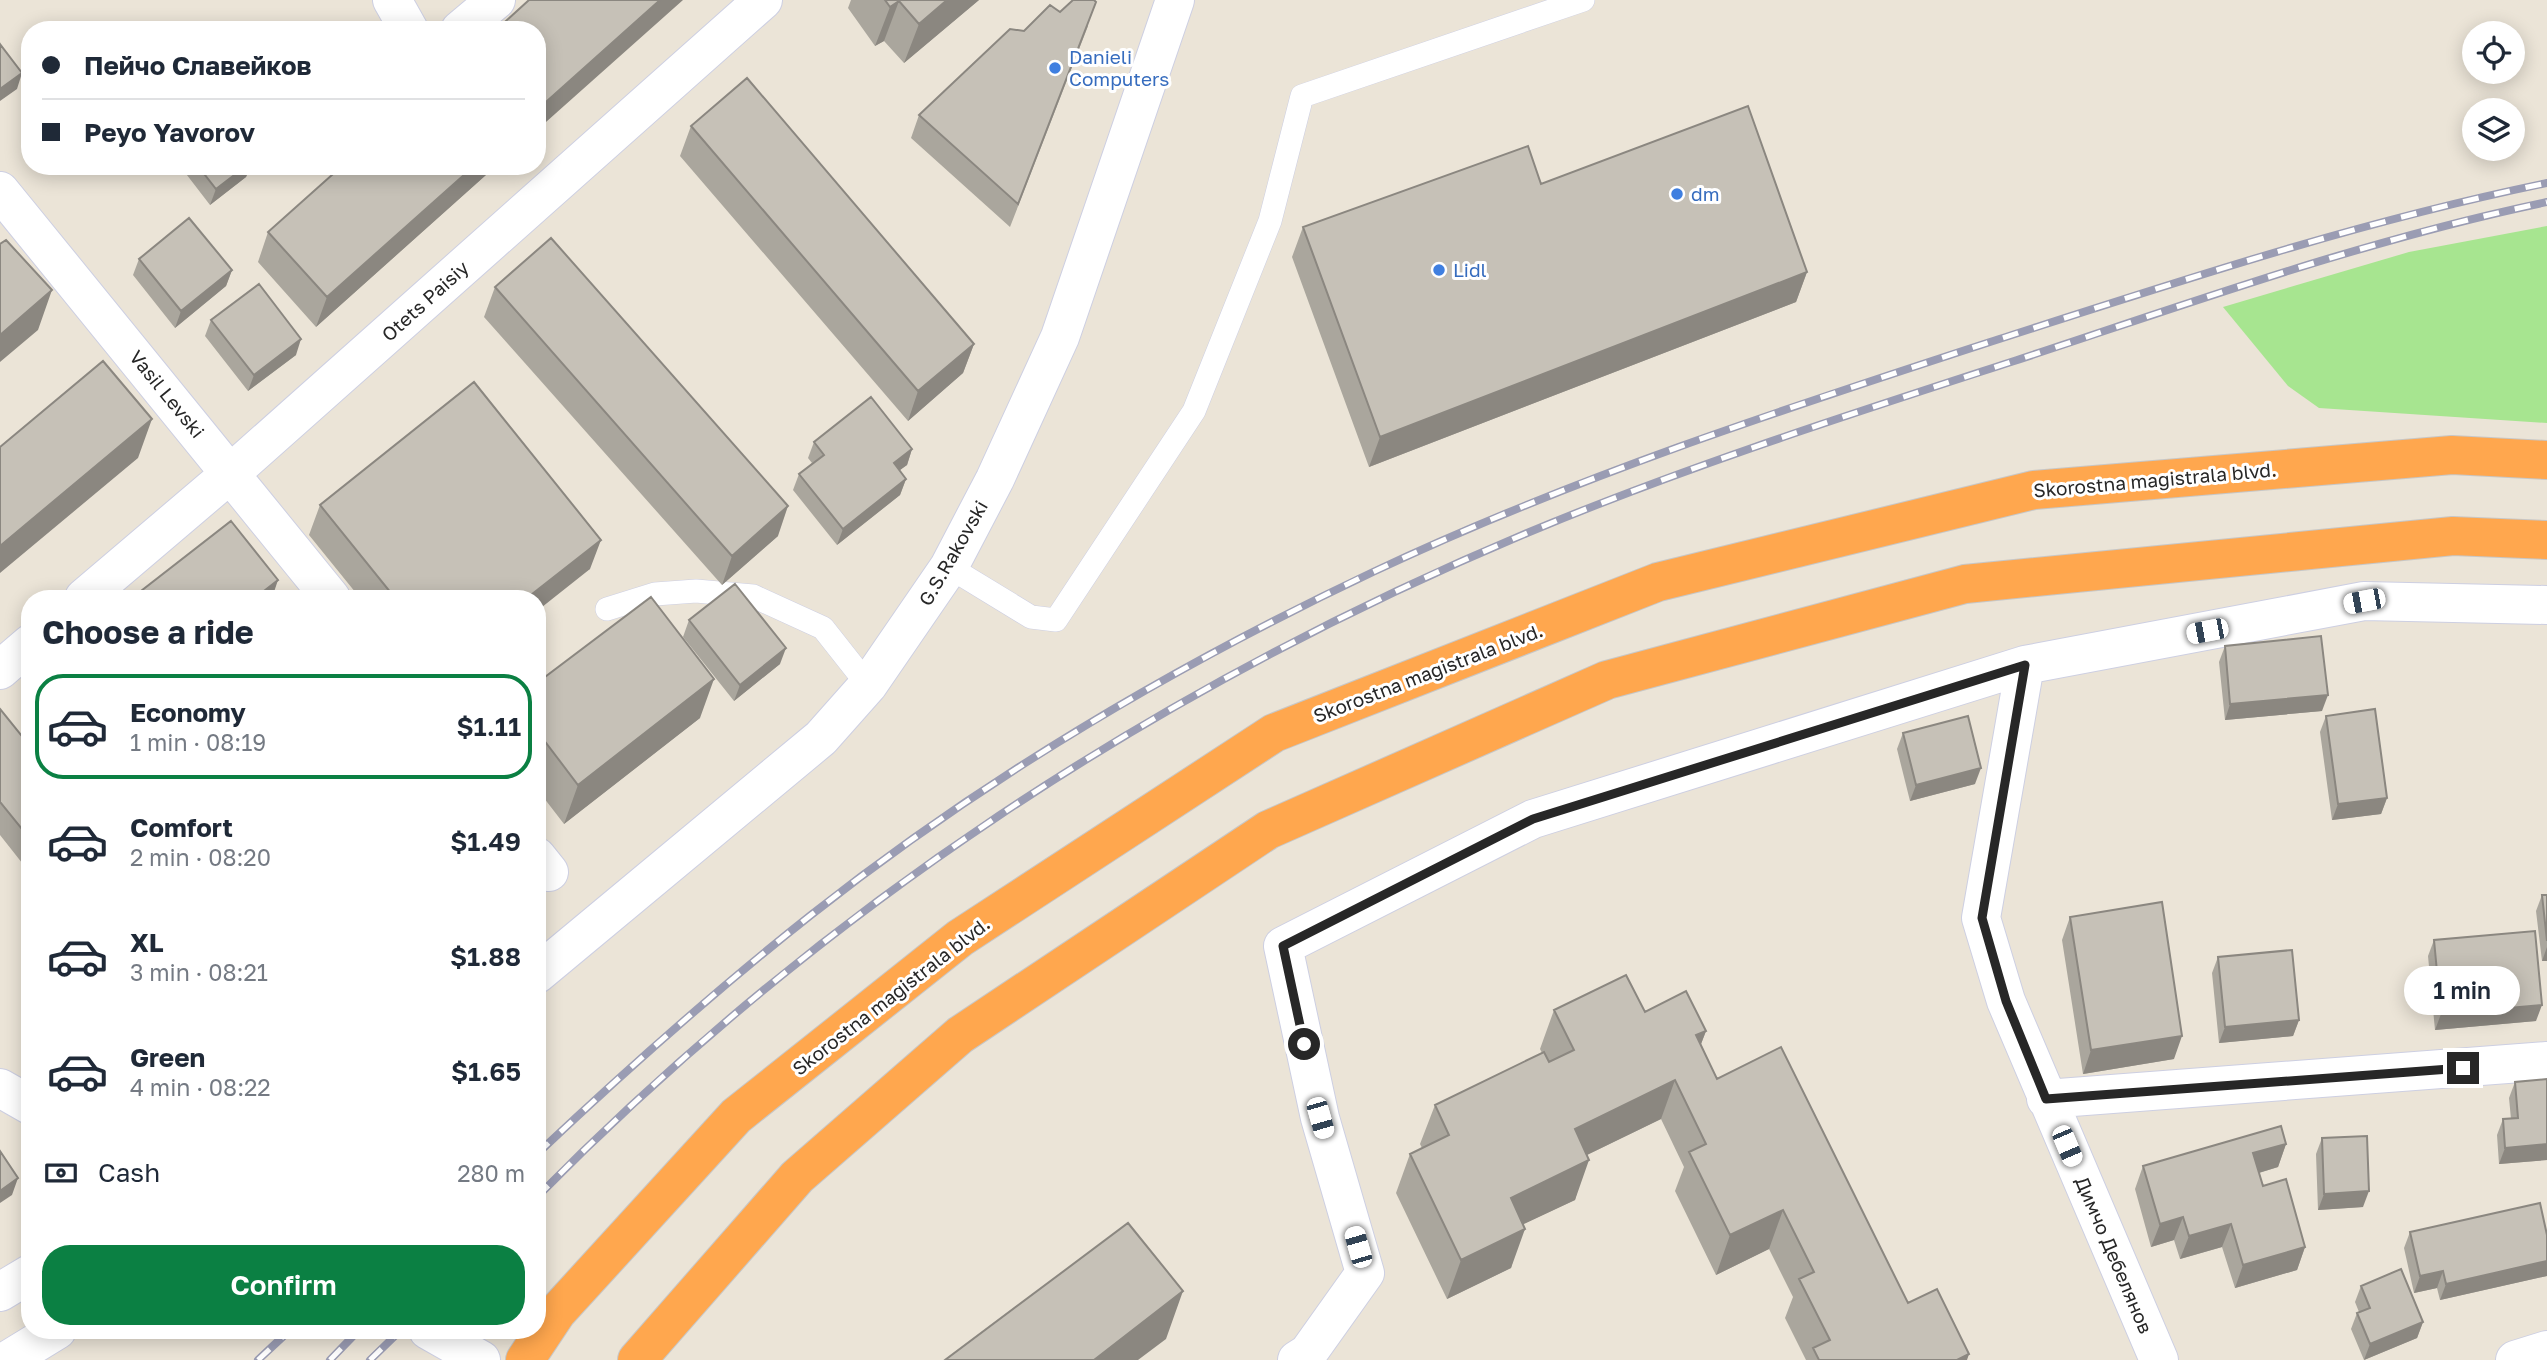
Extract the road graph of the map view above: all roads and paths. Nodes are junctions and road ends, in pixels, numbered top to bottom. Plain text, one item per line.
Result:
1 (392, 0) edge
2 (496, 0) edge
3 (763, 0) edge
4 (1175, 0) edge
5 (1583, 0) edge
6 (405, 21) edge
7 (471, 21) edge
8 (0, 191) edge
9 (2547, 460) edge
10 (231, 473) junction
11 (2547, 540) edge
12 (949, 567) junction
13 (92, 590) edge
14 (325, 590) edge
15 (2547, 605) edge
16 (607, 609) dead end
17 (21, 652) edge
18 (2025, 665) junction
19 (0, 670) edge
20 (869, 685) junction
21 (546, 967) edge
22 (2547, 1061) edge
23 (0, 1088) edge
24 (2046, 1099) junction
25 (21, 1100) edge
26 (21, 1279) edge
27 (0, 1292) edge
28 (546, 1328) edge
29 (42, 1339) edge
30 (444, 1339) edge
31 (539, 1339) edge
32 (2547, 1350) edge
33 (1306, 1357) edge
34 (8, 1360) edge
35 (481, 1360) edge
36 (525, 1360) edge
37 (637, 1360) edge
38 (2159, 1360) edge
39 (2515, 1360) edge

1 - 6 street
2 - 7 street
3 - 10 street, Otets Paisiy
4 - 12 street, G.S.Rakovski
5 - 12 lane
8 - 10 street, Vasil Levski
9 - 28 highway, Skorostna magistrala blvd.
10 - 13 street, Otets Paisiy
10 - 14 street, Vasil Levski
11 - 37 highway
12 - 20 street, G.S.Rakovski
15 - 18 street
16 - 20 lane
17 - 19 street
18 - 24 street, Димчо Дебелянов
18 - 33 street
20 - 21 street, G.S.Rakovski
22 - 24 street
23 - 25 street
24 - 38 street, Димчо Дебелянов
26 - 27 street
29 - 34 street
30 - 35 street
31 - 36 highway, Skorostna magistrala blvd.
32 - 39 street

